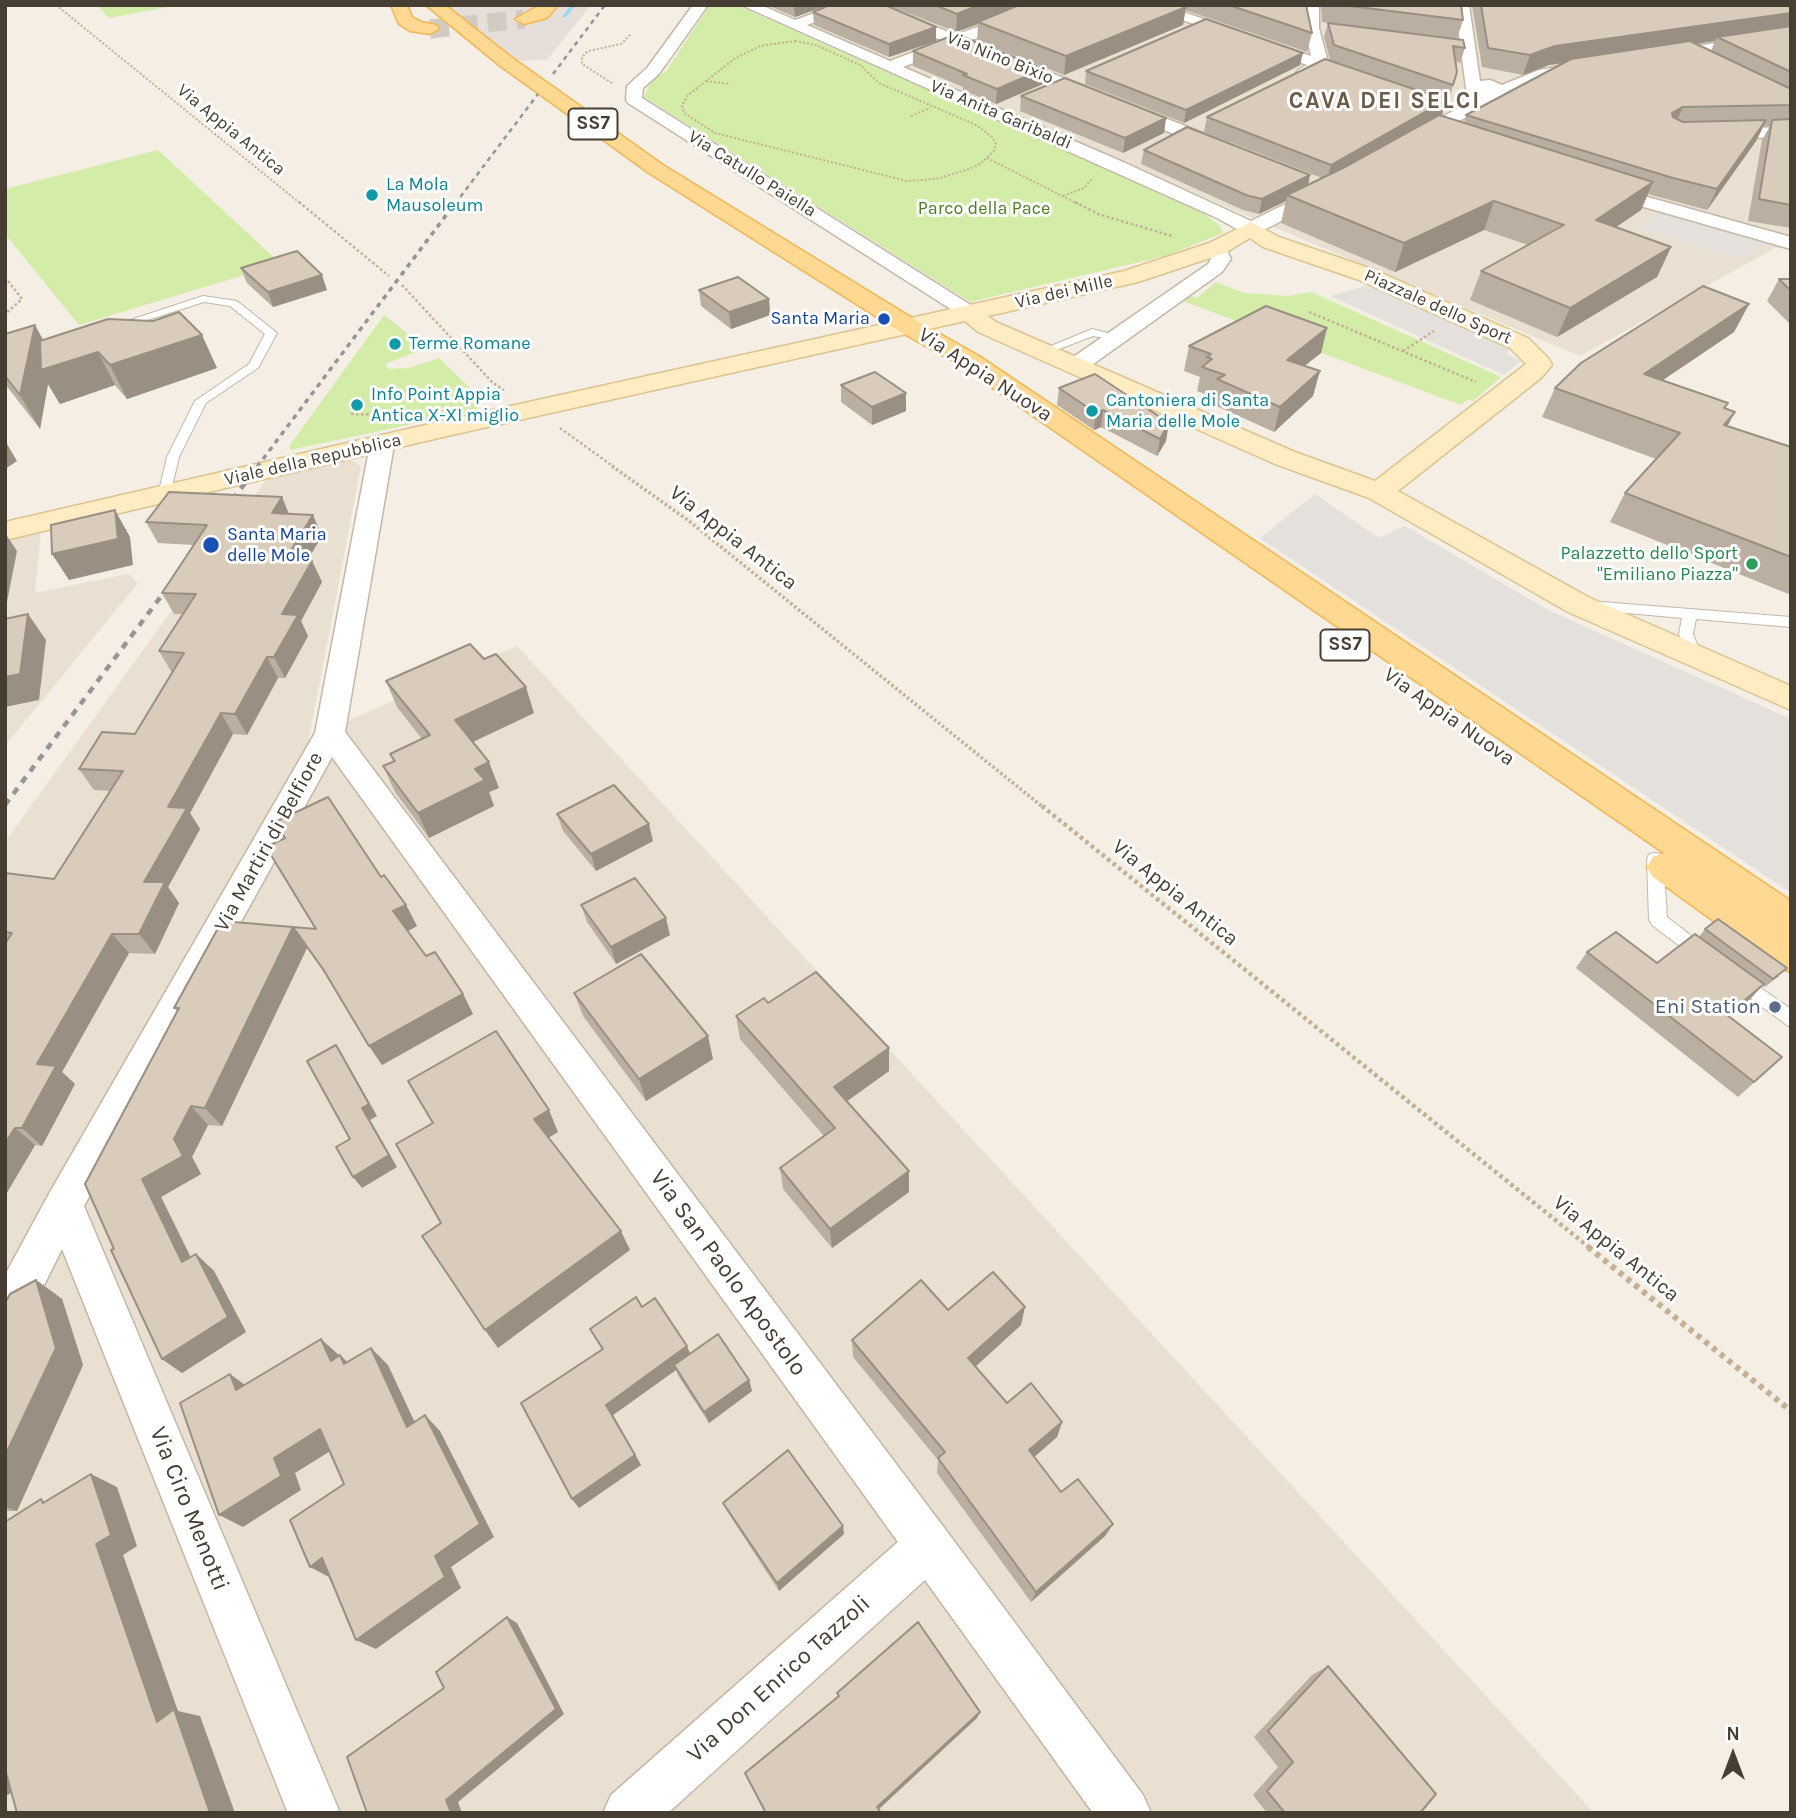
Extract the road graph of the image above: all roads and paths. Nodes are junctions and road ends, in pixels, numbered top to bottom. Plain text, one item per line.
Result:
1 (56, 5) edge
2 (399, 5) edge
3 (433, 5) edge
4 (449, 5) edge
5 (550, 5) edge
6 (701, 5) edge
7 (748, 5) edge
8 (867, 5) edge
9 (1048, 5) edge
10 (1148, 5) edge
11 (1312, 5) edge
12 (1462, 5) edge
13 (848, 6) edge
14 (524, 19) tunnel mouth
15 (1204, 24) junction
16 (794, 26) junction
17 (430, 29) tunnel mouth
18 (631, 34) dead end
19 (1179, 35) edge
20 (1791, 36) edge
21 (956, 41) junction
22 (1684, 52) junction
23 (1646, 58) edge
24 (1321, 64) junction
25 (1707, 64) edge
26 (1596, 65) edge
27 (889, 67) junction
28 (1089, 73) edge
29 (705, 81) junction
30 (1371, 82) edge
31 (730, 83) dead end
32 (1284, 83) edge
33 (1064, 84) junction
34 (633, 91) junction
35 (1041, 93) edge
36 (1469, 101) junction
37 (1018, 103) edge
38 (1434, 104) edge
39 (934, 107) junction
40 (996, 113) junction
41 (911, 116) dead end
42 (1210, 120) edge
43 (1186, 132) junction
44 (1426, 132) junction
45 (1791, 132) edge
46 (1700, 135) edge
47 (1451, 140) edge
48 (1163, 144) edge
49 (1393, 152) edge
50 (1238, 153) edge
51 (1140, 155) dead end
52 (987, 158) junction
53 (1117, 166) junction
54 (1095, 176) dead end
55 (1302, 180) edge
56 (1585, 184) edge
57 (1063, 197) junction
58 (1251, 229) junction
59 (760, 233) junction
60 (1791, 243) edge
61 (1213, 249) junction
62 (1293, 249) junction
63 (389, 276) dead end
64 (5, 277) edge
65 (402, 285) dead end
66 (1309, 312) dead end
67 (5, 314) edge
68 (979, 320) junction
69 (908, 326) junction
70 (106, 329) edge
71 (1436, 329) dead end
72 (1117, 337) junction
73 (1045, 351) junction
74 (1402, 351) junction
75 (1077, 365) junction
76 (492, 382) dead end
77 (1505, 394) junction
78 (533, 409) junction
79 (382, 445) junction
80 (1379, 492) junction
81 (164, 495) junction
82 (5, 531) edge
83 (1579, 605) junction
84 (1690, 613) junction
85 (1791, 622) edge
86 (1695, 657) junction
87 (1791, 699) edge
88 (330, 733) junction
89 (1655, 859) junction
90 (1791, 921) edge
91 (1791, 956) edge
92 (1791, 1020) edge
93 (64, 1205) junction
94 (5, 1318) edge
95 (1791, 1410) edge
96 (929, 1545) junction
97 (314, 1813) edge
98 (629, 1813) edge
99 (1125, 1813) edge

1 - 63 path, Via Appia Antica
2 - 17 main road
3 - 59 main road, Via Appia Nuova / SS7
4 - 59 main road, Via Appia Nuova / SS7
5 - 14 main road
6 - 34 street
7 - 16 street, Via Anita Garibaldi
8 - 21 street, Via Nino Bixio
9 - 21 street
10 - 15 street
11 - 24 street
12 - 36 street
13 - 16 street
15 - 19 street
15 - 24 street
16 - 27 street, Via Anita Garibaldi
18 - 34 path
20 - 22 street
21 - 27 street
21 - 33 street, Via Nino Bixio
22 - 23 street
22 - 25 street
24 - 30 street
24 - 32 street
26 - 36 street
27 - 40 street, Via Anita Garibaldi
28 - 33 street
29 - 31 path
29 - 39 path
29 - 52 path
33 - 35 street
33 - 43 street, Via Nino Bixio
34 - 68 street, Via Catullo Paiella
36 - 38 street
36 - 44 street
37 - 40 street
39 - 41 path
39 - 52 path
40 - 53 street, Via Anita Garibaldi
42 - 43 street
43 - 48 street
43 - 50 street, Via Nino Bixio
44 - 47 street
44 - 49 street
45 - 46 street
51 - 53 street
52 - 57 path
53 - 58 street, Via Anita Garibaldi
54 - 57 path
55 - 58 street, Via dei Mille
56 - 60 street
57 - 61 path
58 - 61 street, Via dei Mille
58 - 62 street, Piazzale dello Sport
59 - 69 main road, Via Appia Nuova / SS7
61 - 62 street, Piazzale dello Sport
61 - 68 street, Via dei Mille
61 - 72 street
62 - 77 street, Piazzale dello Sport
64 - 67 path
65 - 76 path
66 - 74 path
68 - 69 street, Viale della Repubblica
68 - 73 street
69 - 78 street, Viale della Repubblica
69 - 89 main road, Via Appia Nuova / SS7
69 - 90 main road, Via Appia Nuova / SS7
70 - 81 lane
71 - 74 path
72 - 73 lane
72 - 75 street
73 - 75 street
74 - 77 path
75 - 80 street
77 - 80 street, Piazzale dello Sport
78 - 79 street, Viale della Repubblica
78 - 95 path, Via Appia Antica
79 - 81 street, Viale della Repubblica
79 - 88 street, Via Martiri di Belfiore
80 - 83 street
81 - 82 street, Viale della Repubblica
83 - 84 lane
83 - 86 street
84 - 85 lane
84 - 86 lane
86 - 87 street
88 - 93 street, Via Martiri di Belfiore
88 - 96 street, Via San Paolo Apostolo
89 - 91 main road, Via Appia Nuova / SS7
89 - 92 lane
93 - 94 street, Via Martiri di Belfiore
93 - 97 street, Via Ciro Menotti
96 - 98 street, Via Don Enrico Tazzoli
96 - 99 street, Via San Paolo Apostolo

